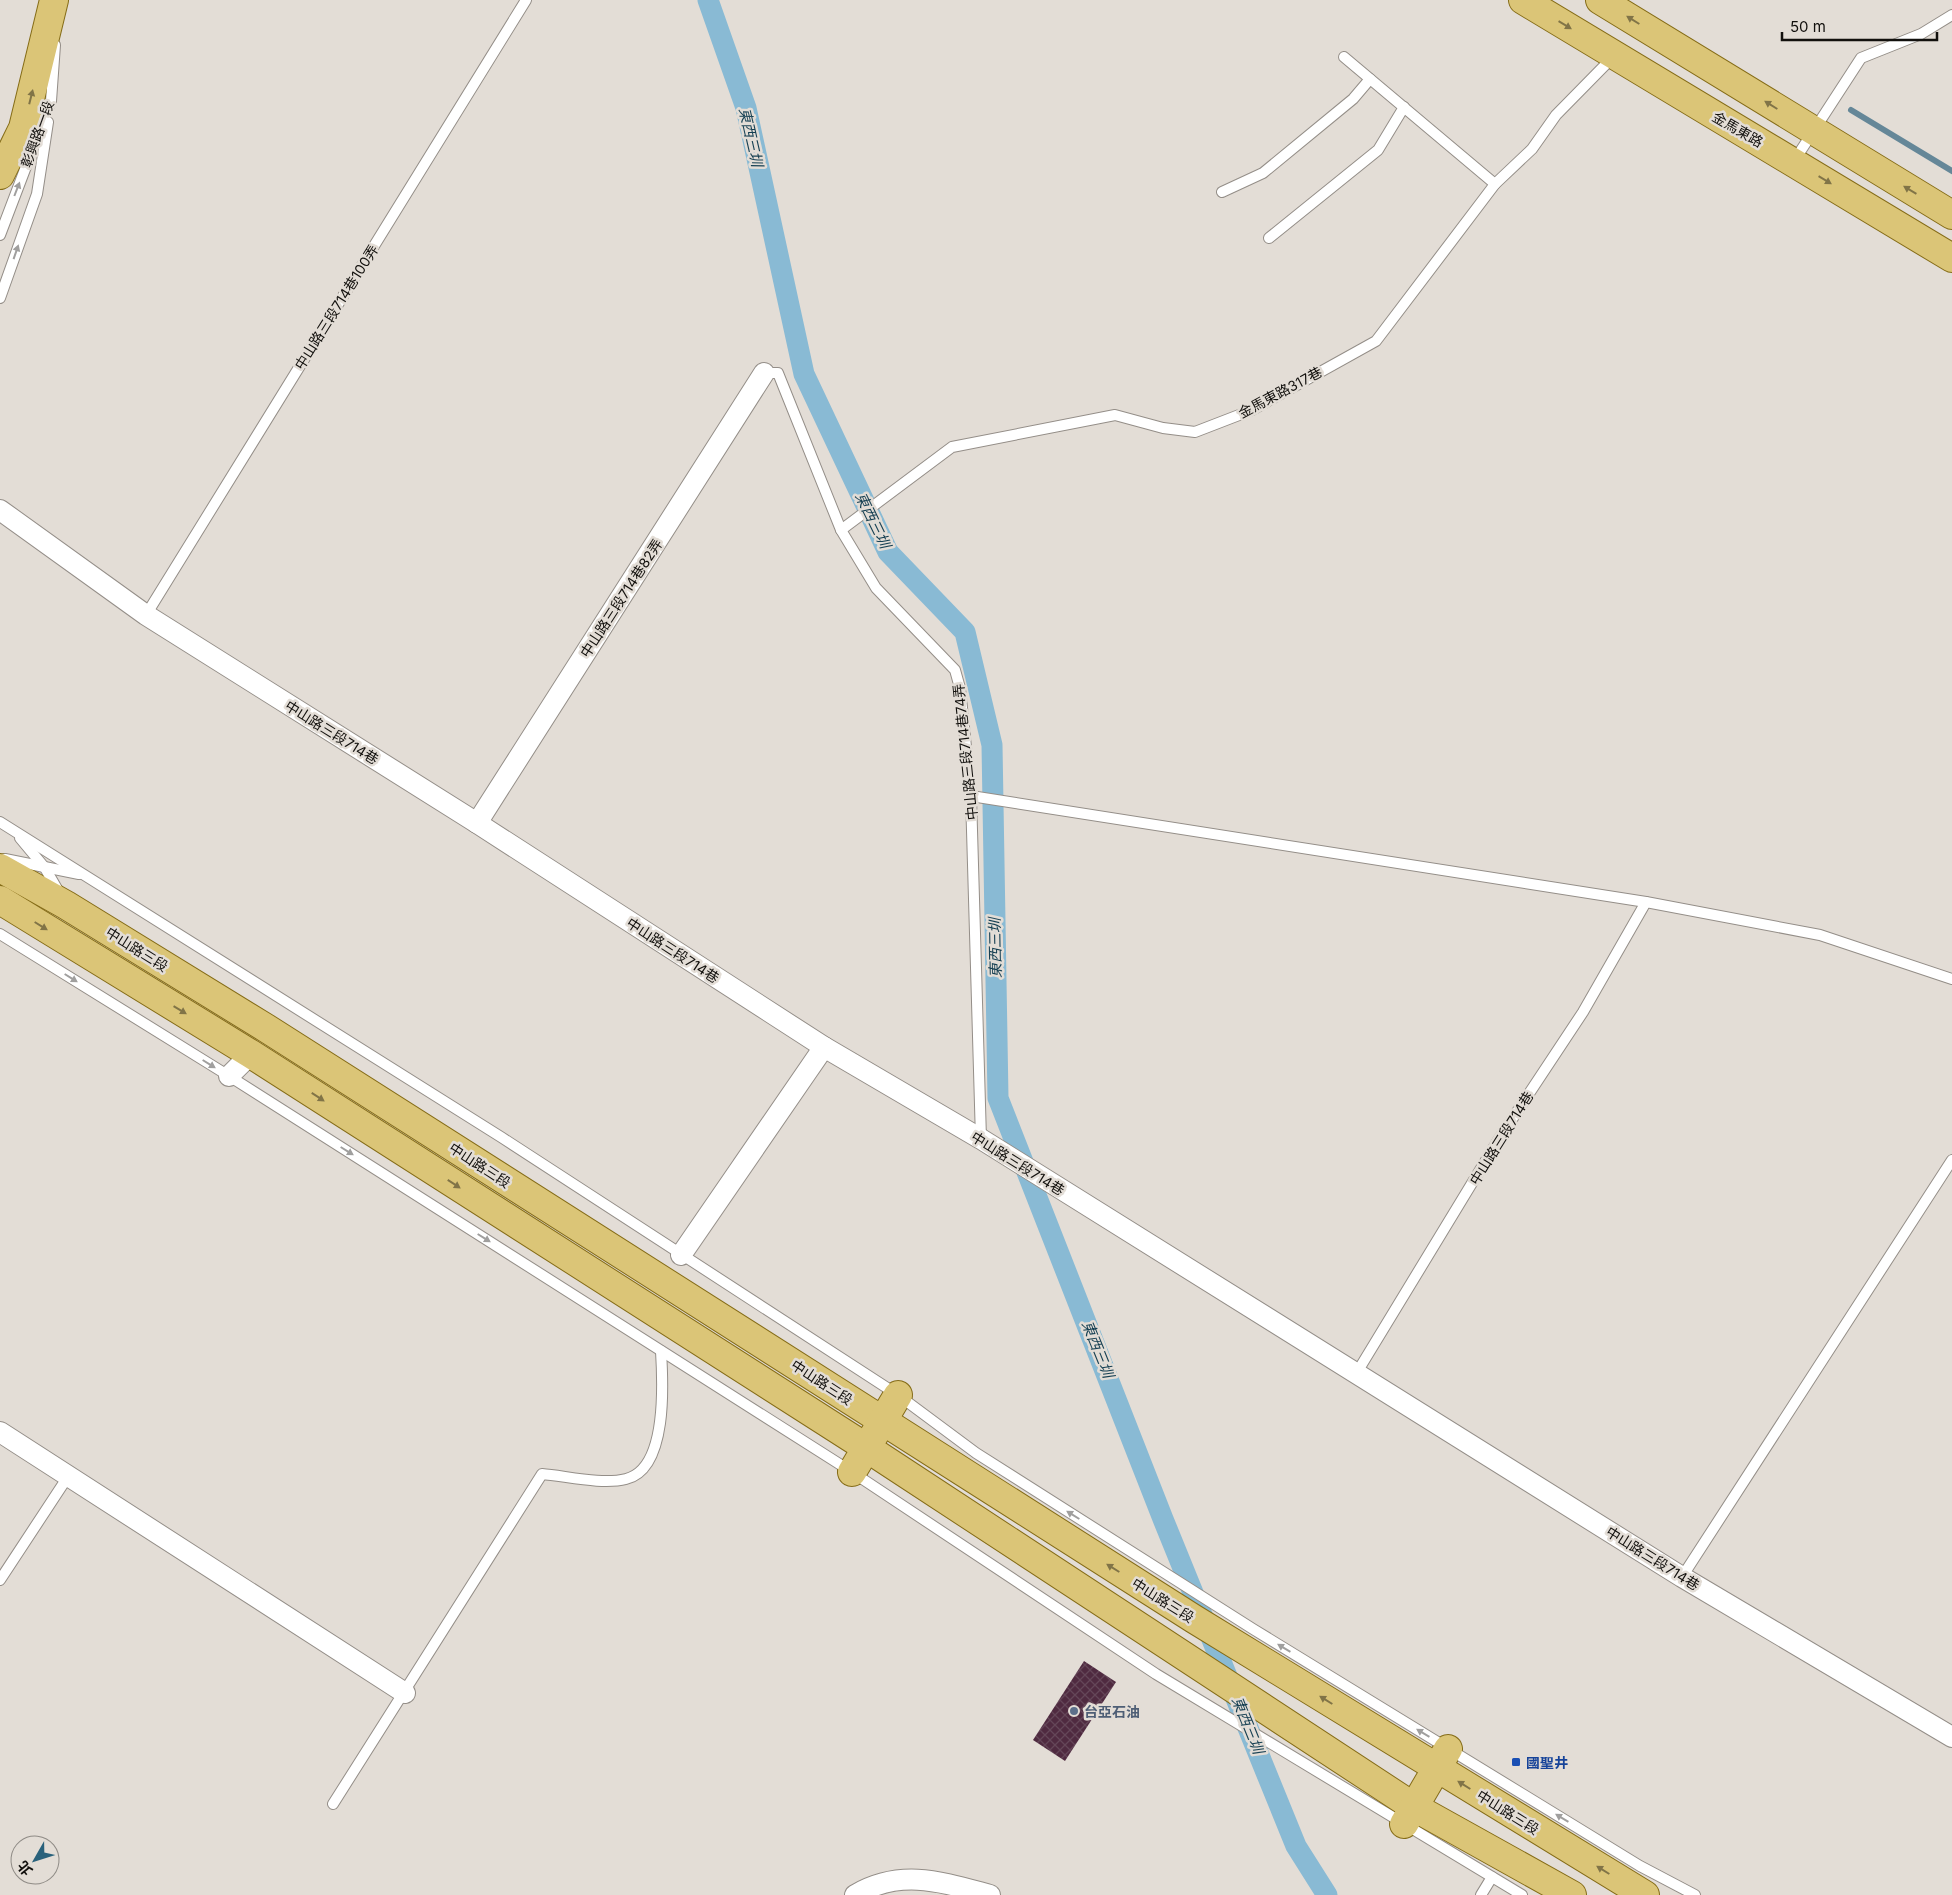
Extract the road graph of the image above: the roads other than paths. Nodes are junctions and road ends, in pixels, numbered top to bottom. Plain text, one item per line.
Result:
1 (56, 0) edge
2 (526, 0) edge
3 (1523, 0) edge
4 (1600, 0) edge
5 (1952, 15) edge
6 (1615, 56) junction
7 (1344, 57) dead end
8 (1370, 79) junction
9 (51, 101) junction
10 (1404, 107) junction
11 (1812, 131) junction
12 (1794, 162) junction
13 (0, 175) edge
14 (1495, 184) junction
15 (1222, 192) dead end
16 (1952, 215) edge
17 (0, 235) edge
18 (1269, 238) dead end
19 (1952, 258) edge
20 (0, 298) edge
21 (764, 373) joint
22 (0, 510) edge
23 (841, 530) junction
24 (146, 615) junction
25 (971, 796) junction
26 (0, 822) edge
27 (477, 823) junction
28 (14, 831) junction
29 (0, 858) edge
30 (0, 868) edge
31 (45, 868) junction
32 (85, 875) junction
33 (0, 900) edge
34 (1646, 902) junction
35 (66, 905) junction
36 (0, 934) edge
37 (1952, 979) edge
38 (824, 1047) junction
39 (251, 1054) junction
40 (229, 1076) junction
41 (982, 1140) junction
42 (1952, 1160) edge
43 (681, 1255) junction
44 (661, 1351) junction
45 (1356, 1374) junction
46 (898, 1396) junction
47 (884, 1422) junction
48 (0, 1432) edge
49 (867, 1448) junction
50 (852, 1472) junction
51 (69, 1475) junction
52 (1682, 1577) junction
53 (0, 1580) edge
54 (405, 1693) junction
55 (1952, 1738) edge
56 (1443, 1758) junction
57 (333, 1804) dead end
58 (1409, 1815) junction
59 (1492, 1877) junction
60 (855, 1895) edge
61 (990, 1895) edge
62 (1481, 1895) edge
63 (1522, 1895) edge
64 (1572, 1895) edge
65 (1644, 1895) edge
66 (1694, 1895) edge

1 - 9 lane, 彰興路一段
13 -> 1 main road, 彰興路一段
2 - 24 lane, 中山路三段714巷100弄
3 -> 6 main road, 金馬東路
11 -> 4 main road
5 - 11 lane
6 - 12 main road, 金馬東路
6 - 14 lane, 金馬東路317巷
7 - 8 lane
8 - 10 lane
8 - 15 lane
17 -> 9 lane, 彰興路一段
20 -> 9 lane
10 - 14 lane
10 - 18 lane
11 - 12 lane
16 -> 11 main road
12 -> 19 main road, 金馬東路
14 - 23 lane, 金馬東路317巷
21 - 23 lane, 中山路三段714巷74弄
21 - 27 street, 中山路三段714巷82弄
22 - 24 street, 中山路三段714巷
23 - 25 lane, 中山路三段714巷74弄
24 - 27 street, 中山路三段714巷
25 - 34 lane
25 - 41 lane, 中山路三段714巷74弄
26 - 28 lane, 中山路三段
27 - 38 street, 中山路三段714巷
28 - 31 lane
28 - 32 lane, 中山路三段
29 - 31 lane
30 - 35 main road, 中山路三段
31 - 32 lane
31 - 35 lane
32 - 43 lane, 中山路三段
33 -> 39 main road
34 - 37 lane
34 - 45 lane, 中山路三段714巷
35 - 47 main road, 中山路三段
36 -> 40 lane
38 - 41 street, 中山路三段714巷
38 - 43 street
39 - 40 street
39 -> 49 main road
40 -> 44 lane
41 - 45 street, 中山路三段714巷
42 - 52 lane
43 - 46 lane, 中山路三段
44 - 50 lane
44 - 54 lane
45 - 52 street, 中山路三段714巷
46 - 47 main road
56 -> 46 lane, 中山路三段
47 - 49 main road
56 -> 47 main road, 中山路三段
48 - 51 street
49 - 50 main road
49 - 58 main road
50 - 58 lane
51 - 53 lane
51 - 54 street
52 - 55 street, 中山路三段714巷
54 - 57 lane
56 - 58 main road
65 -> 56 main road, 中山路三段
66 -> 56 lane, 中山路三段
58 - 59 lane
58 - 64 main road
59 - 62 lane
59 - 63 lane
60 - 61 street

